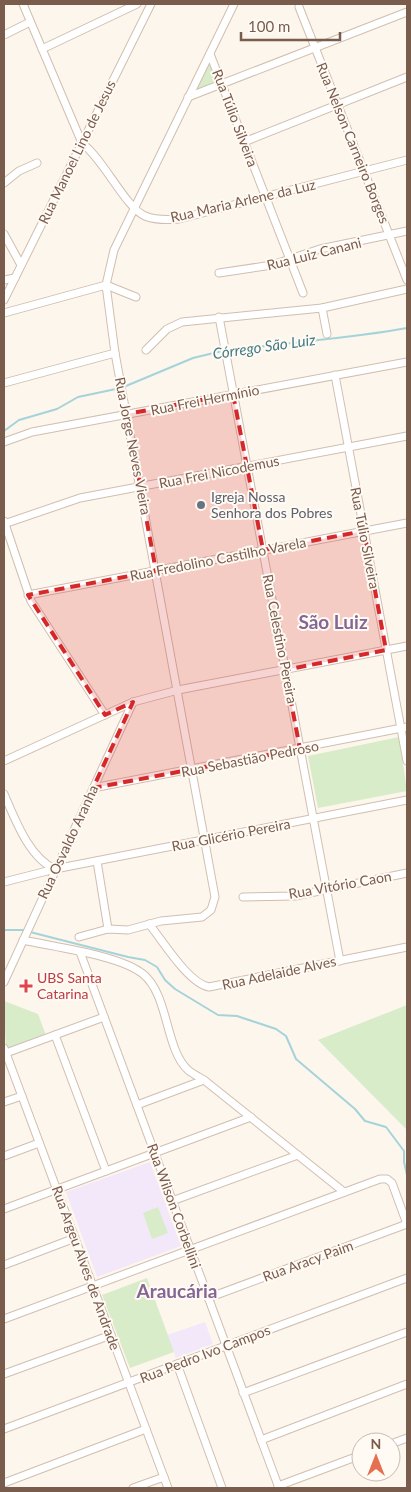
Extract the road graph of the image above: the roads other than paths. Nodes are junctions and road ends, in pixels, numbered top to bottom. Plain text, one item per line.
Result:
1 (23, 4) edge
2 (137, 4) edge
3 (151, 4) edge
4 (234, 4) edge
5 (299, 7) dead end
6 (407, 12) edge
7 (30, 22) junction
8 (4, 35) edge
9 (315, 48) junction
10 (42, 49) junction
11 (210, 54) junction
12 (407, 77) edge
13 (222, 84) junction
14 (188, 97) junction
15 (338, 105) junction
16 (244, 142) junction
17 (82, 143) junction
18 (407, 160) edge
19 (37, 163) dead end
20 (364, 171) junction
21 (4, 183) edge
22 (265, 197) junction
23 (134, 207) junction
24 (407, 231) edge
25 (4, 234) edge
26 (390, 236) junction
27 (290, 260) junction
28 (21, 265) junction
29 (219, 272) dead end
30 (15, 278) junction
31 (4, 280) edge
32 (407, 280) edge
33 (106, 285) junction
34 (407, 289) edge
35 (303, 293) dead end
36 (136, 297) dead end
37 (4, 300) edge
38 (322, 308) junction
39 (4, 314) edge
40 (219, 317) junction
41 (327, 334) dead end
42 (146, 350) dead end
43 (115, 353) junction
44 (407, 362) edge
45 (335, 375) junction
46 (4, 383) edge
47 (234, 394) junction
48 (127, 414) junction
49 (407, 436) edge
50 (4, 442) edge
51 (348, 447) junction
52 (247, 466) junction
53 (141, 486) junction
54 (4, 522) edge
55 (407, 523) edge
56 (364, 531) junction
57 (263, 550) junction
58 (156, 571) junction
59 (28, 595) junction
60 (407, 646) edge
61 (386, 650) junction
62 (285, 670) junction
63 (178, 690) junction
64 (133, 702) junction
65 (105, 715) junction
66 (404, 728) edge
67 (300, 749) junction
68 (4, 761) edge
69 (407, 761) edge
70 (192, 771) junction
71 (93, 788) junction
72 (4, 794) edge
73 (407, 800) edge
74 (313, 818) junction
75 (205, 840) junction
76 (97, 861) junction
77 (55, 869) junction
78 (407, 873) edge
79 (4, 882) edge
80 (327, 889) junction
81 (243, 897) dead end
82 (149, 924) junction
83 (108, 929) junction
84 (79, 937) dead end
85 (24, 938) junction
86 (407, 947) edge
87 (80, 952) junction
88 (340, 961) junction
89 (4, 982) edge
90 (104, 1017) junction
91 (55, 1035) junction
92 (5, 1051) edge
93 (204, 1080) junction
94 (22, 1096) junction
95 (4, 1102) edge
96 (137, 1106) junction
97 (252, 1117) junction
98 (39, 1143) junction
99 (155, 1153) junction
100 (298, 1155) junction
101 (4, 1156) edge
102 (106, 1171) junction
103 (57, 1190) junction
104 (344, 1192) junction
105 (172, 1201) junction
106 (4, 1209) edge
107 (407, 1224) edge
108 (75, 1238) junction
109 (190, 1249) junction
110 (4, 1264) edge
111 (407, 1278) edge
112 (92, 1286) junction
113 (208, 1298) junction
114 (4, 1318) edge
115 (407, 1332) edge
116 (111, 1335) junction
117 (226, 1346) junction
118 (177, 1364) junction
119 (4, 1374) edge
120 (129, 1383) junction
121 (407, 1384) edge
122 (243, 1393) junction
123 (4, 1429) edge
124 (146, 1429) junction
125 (261, 1440) junction
126 (351, 1459) edge
127 (164, 1476) junction
128 (4, 1482) edge
129 (278, 1487) edge
130 (132, 1488) edge
131 (168, 1488) edge
132 (222, 1488) edge

1 - 7 street, Rua Maria Arlene da Luz
2 - 10 street
3 - 17 street, Rua Manoel Lino de Jesus
4 - 11 street, Rua Jorge Neves Vieira
5 - 9 street, Rua Nelson Carneiro Borges
6 - 9 street
7 - 8 street
7 - 10 street, Rua Maria Arlene da Luz
9 - 13 street
9 - 15 street, Rua Nelson Carneiro Borges
10 - 17 street, Rua Maria Arlene da Luz
11 - 13 street, Rua Túlio Silveira
11 - 14 street, Rua Jorge Neves Vieira
12 - 15 street
13 - 14 street
13 - 16 street, Rua Túlio Silveira
14 - 23 street, Rua Jorge Neves Vieira
15 - 16 street
15 - 20 street, Rua Nelson Carneiro Borges
16 - 22 street, Rua Túlio Silveira
17 - 23 street, Rua Maria Arlene da Luz
17 - 28 street, Rua Manoel Lino de Jesus
18 - 20 street, Rua Maria Arlene da Luz
19 - 21 street
20 - 22 street, Rua Maria Arlene da Luz
20 - 26 street, Rua Nelson Carneiro Borges
22 - 23 street, Rua Maria Arlene da Luz
22 - 27 street, Rua Túlio Silveira
23 - 33 street, Rua Jorge Neves Vieira
24 - 26 street, Rua Luiz Canani
25 - 28 street
26 - 27 street, Rua Luiz Canani
26 - 32 street, Rua Nelson Carneiro Borges
27 - 29 street, Rua Luiz Canani
27 - 35 street, Rua Túlio Silveira
28 - 30 street, Rua Manoel Lino de Jesus
30 - 31 street
30 - 37 street, Rua Manoel Lino de Jesus
33 - 36 street
33 - 39 street
33 - 43 street, Rua Jorge Neves Vieira
34 - 38 street
38 - 40 street
38 - 41 street
40 - 42 street
40 - 47 street, Rua Celestino Pereira
43 - 46 street
43 - 48 street, Rua Jorge Neves Vieira
44 - 45 street, Rua Frei Hermínio
45 - 47 street, Rua Frei Hermínio
45 - 51 street, Rua Túlio Silveira
47 - 48 street, Rua Frei Hermínio
47 - 52 street, Rua Celestino Pereira
48 - 50 street, Rua Frei Hermínio
48 - 53 street, Rua Jorge Neves Vieira
49 - 51 street, Rua Frei Nicodemus
51 - 52 street, Rua Frei Nicodemus
51 - 56 street, Rua Túlio Silveira
52 - 53 street, Rua Frei Nicodemus
52 - 57 street, Rua Celestino Pereira
53 - 54 street, Rua Frei Nicodemus
53 - 58 street, Rua Jorge Neves Vieira
54 - 59 street
55 - 56 street, Rua Fredolino Castilho Varela
56 - 57 street, Rua Fredolino Castilho Varela
56 - 61 street, Rua Túlio Silveira
57 - 58 street, Rua Fredolino Castilho Varela
57 - 62 street, Rua Celestino Pereira
58 - 59 street, Rua Fredolino Castilho Varela
58 - 63 street, Rua Jorge Neves Vieira
59 - 65 street
60 - 61 street
61 - 62 street
61 - 66 street, Rua Túlio Silveira
62 - 63 street
62 - 67 street, Rua Celestino Pereira
63 - 64 street
63 - 70 street, Rua Jorge Neves Vieira
64 - 65 street
64 - 71 street, Rua Osvaldo Aranha
65 - 68 street
66 - 67 street, Rua Sebastião Pedroso
66 - 69 street, Rua Túlio Silveira
67 - 70 street, Rua Sebastião Pedroso
67 - 74 street, Rua Celestino Pereira
70 - 71 street, Rua Sebastião Pedroso
70 - 75 street, Rua Jorge Neves Vieira
71 - 77 street, Rua Osvaldo Aranha
72 - 77 street
73 - 74 street, Rua Glicério Pereira
74 - 75 street, Rua Glicério Pereira
74 - 80 street, Rua Celestino Pereira
75 - 76 street, Rua Glicério Pereira
75 - 82 street, Rua Jorge Neves Vieira
76 - 77 street, Rua Glicério Pereira
76 - 83 street
77 - 79 street, Rua Glicério Pereira
77 - 85 street, Rua Osvaldo Aranha
78 - 80 street, Rua Vitório Caon
80 - 81 street, Rua Vitório Caon
80 - 88 street, Rua Celestino Pereira
82 - 83 street
82 - 88 street, Rua Adelaide Alves
83 - 84 street
85 - 87 street
85 - 89 street, Rua Osvaldo Aranha
86 - 88 street, Rua Adelaide Alves
87 - 90 street, Rua Wilson Corbellini
87 - 93 street
90 - 91 street
90 - 96 street, Rua Wilson Corbellini
91 - 92 street
91 - 102 street
92 - 94 street, Rua Argeu Alves de Andrade
93 - 96 street
93 - 97 street
94 - 95 street
94 - 98 street, Rua Argeu Alves de Andrade
96 - 99 street, Rua Wilson Corbellini
97 - 99 street
97 - 100 street
98 - 101 street
98 - 103 street, Rua Argeu Alves de Andrade
99 - 102 street
99 - 105 street, Rua Wilson Corbellini
100 - 104 street
100 - 105 street
102 - 103 street
103 - 106 street
103 - 108 street, Rua Argeu Alves de Andrade
104 - 107 street
104 - 109 street
105 - 109 street, Rua Wilson Corbellini
107 - 113 street, Rua Aracy Paim
108 - 110 street
108 - 112 street, Rua Argeu Alves de Andrade
109 - 112 street
109 - 113 street, Rua Wilson Corbellini
111 - 117 street, Rua Pedro Ivo Campos
112 - 114 street
112 - 116 street, Rua Argeu Alves de Andrade
113 - 117 street, Rua Wilson Corbellini
115 - 122 street
116 - 119 street
116 - 120 street, Rua Argeu Alves de Andrade
117 - 118 street, Rua Pedro Ivo Campos
117 - 122 street, Rua Wilson Corbellini
118 - 120 street, Rua Pedro Ivo Campos
118 - 132 street
120 - 123 street, Rua Pedro Ivo Campos
120 - 124 street, Rua Argeu Alves de Andrade
121 - 125 street
122 - 125 street, Rua Wilson Corbellini
124 - 127 street, Rua Argeu Alves de Andrade
124 - 128 street
125 - 129 street, Rua Wilson Corbellini
126 - 129 street
127 - 130 street
127 - 131 street, Rua Argeu Alves de Andrade

